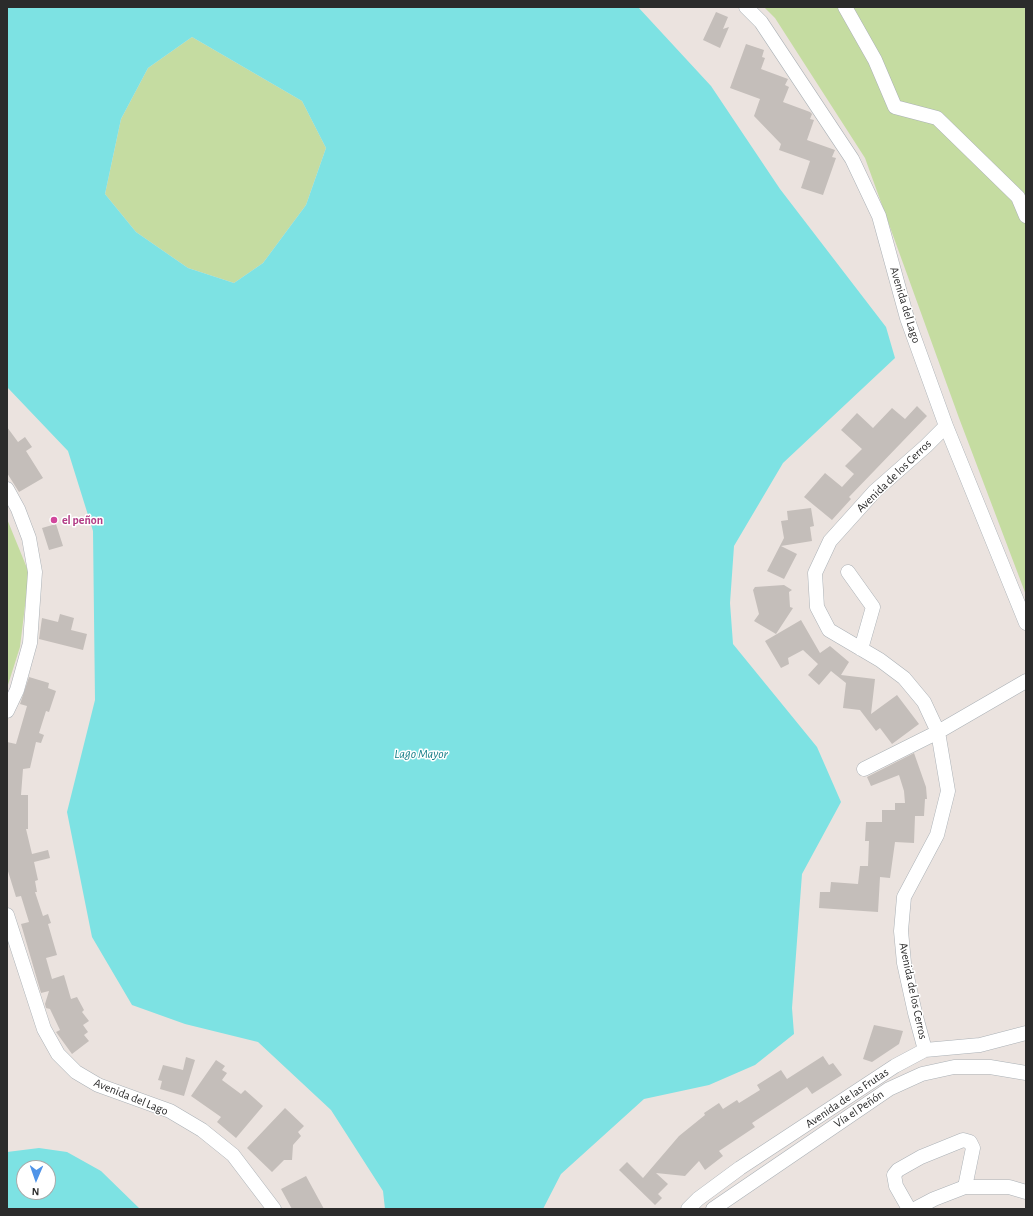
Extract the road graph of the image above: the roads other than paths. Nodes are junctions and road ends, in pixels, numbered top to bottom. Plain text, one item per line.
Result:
1 (746, 7) edge
2 (845, 7) edge
3 (1026, 216) edge
4 (946, 426) junction
5 (7, 489) edge
6 (848, 572) dead end
7 (1026, 623) edge
8 (861, 649) junction
9 (1026, 681) edge
10 (7, 711) edge
11 (938, 732) junction
12 (864, 769) dead end
13 (7, 915) edge
14 (1026, 1033) edge
15 (925, 1050) junction
16 (1026, 1073) edge
17 (965, 1188) junction
18 (1026, 1192) edge
19 (274, 1209) edge
20 (688, 1209) edge
21 (713, 1209) edge
22 (908, 1209) edge
23 (915, 1209) edge

1 - 4 street, Avenida del Lago
2 - 3 street
4 - 7 street, Avenida del Lago
4 - 8 street, Avenida de los Cerros
5 - 10 street
6 - 8 street
8 - 11 street, Avenida de los Cerros
9 - 11 street
11 - 12 street
11 - 15 street, Avenida de los Cerros
13 - 19 street, Avenida del Lago
14 - 15 street, Avenida de las Frutas
15 - 20 street, Avenida de las Frutas
16 - 21 street, Vía el Peñón
17 - 18 street
17 - 22 street
17 - 23 street

